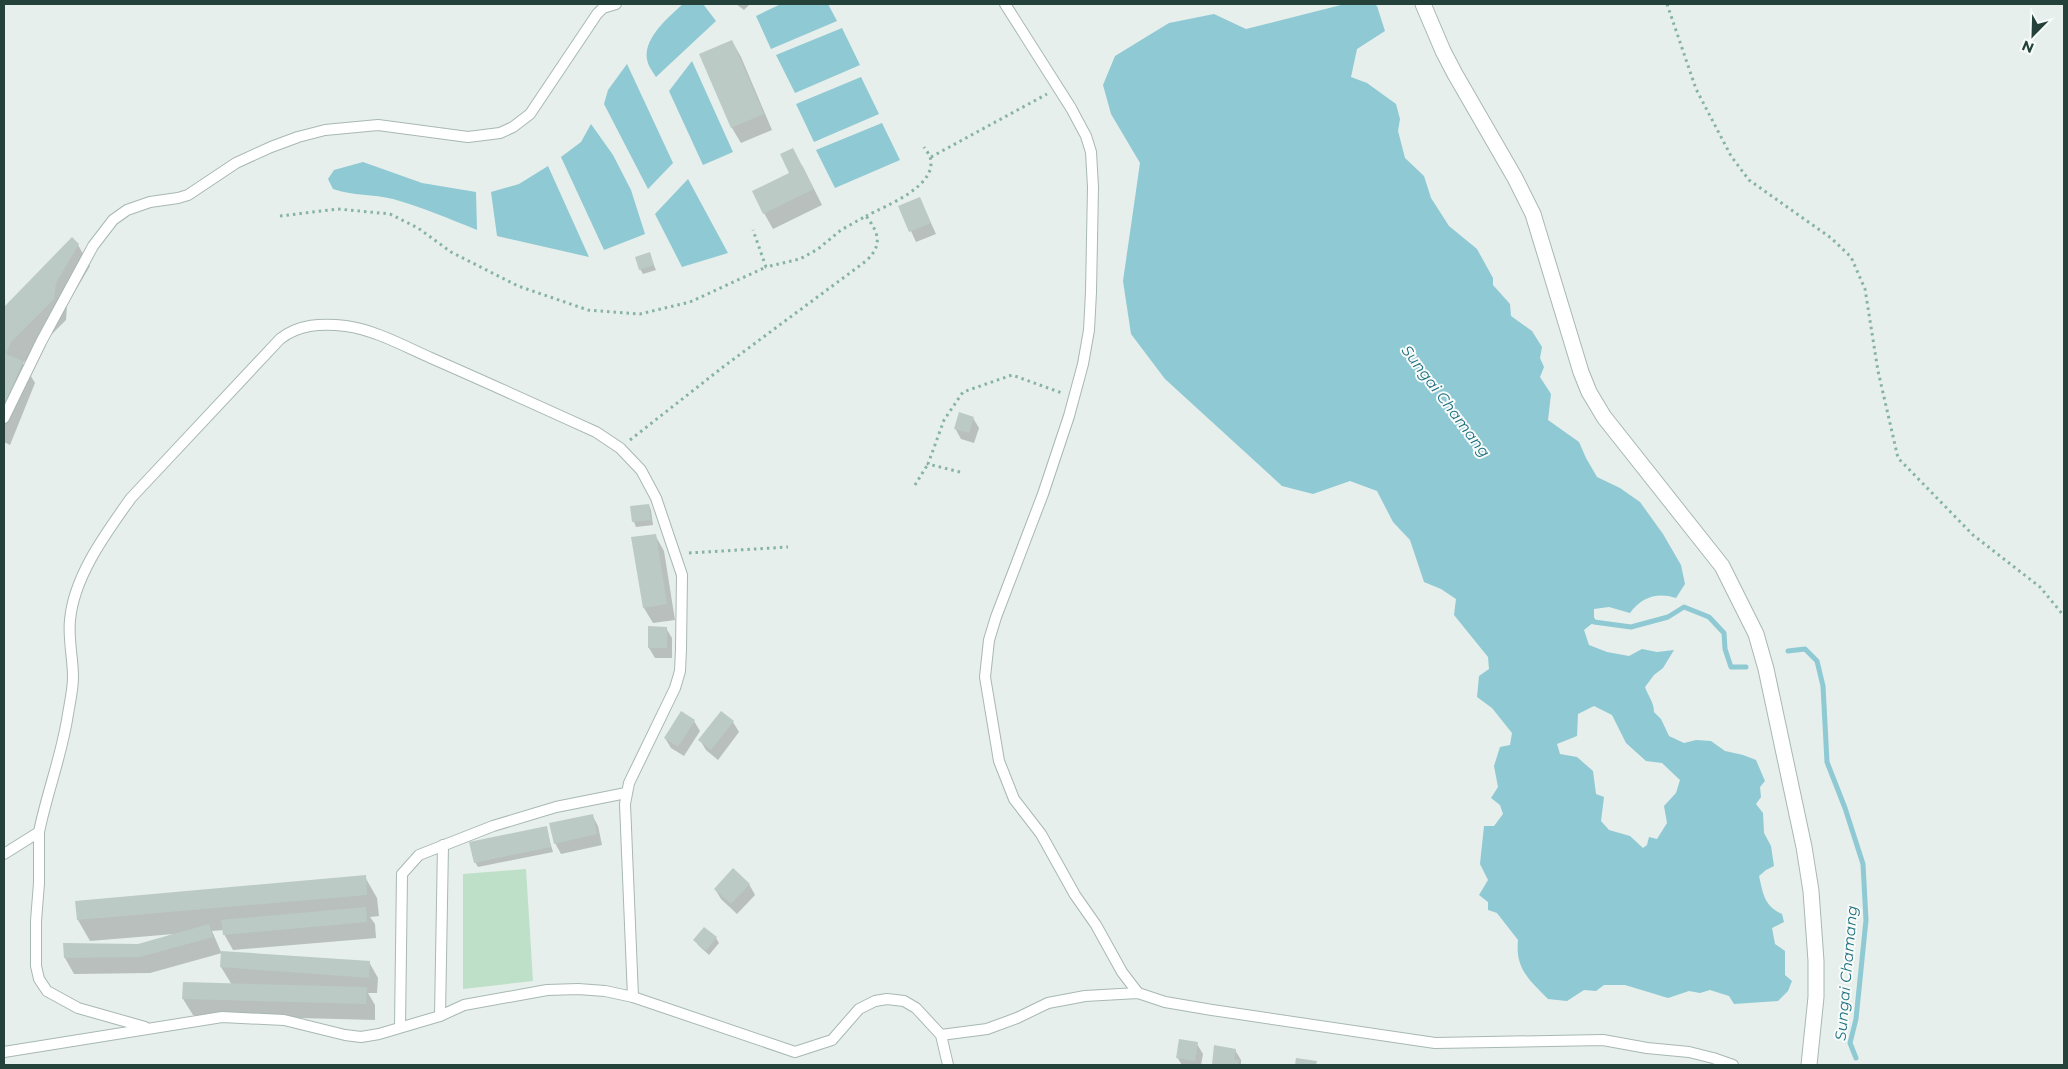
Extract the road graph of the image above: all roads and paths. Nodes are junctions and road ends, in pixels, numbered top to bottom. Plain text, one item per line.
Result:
1 (616, 4) edge
2 (1005, 4) edge
3 (1423, 4) edge
4 (1667, 4) edge
5 (1058, 88) junction
6 (924, 147) dead end
7 (930, 157) junction
8 (280, 216) dead end
9 (866, 216) junction
10 (753, 230) dead end
11 (766, 267) junction
12 (1074, 397) junction
13 (4, 418) edge
14 (620, 448) junction
15 (928, 464) junction
16 (960, 472) dead end
17 (915, 485) dead end
18 (788, 547) dead end
19 (676, 554) junction
20 (2064, 616) edge
21 (626, 794) junction
22 (39, 832) junction
23 (443, 845) junction
24 (4, 854) edge
25 (1138, 993) junction
26 (632, 997) junction
27 (440, 1016) junction
28 (400, 1027) junction
29 (148, 1028) junction
30 (941, 1036) junction
31 (4, 1052) edge
32 (948, 1065) edge
33 (1734, 1065) edge
34 (1809, 1065) edge

1 - 13 lane
2 - 5 lane
3 - 34 street
4 - 20 path
5 - 7 path
5 - 12 lane
6 - 7 path
7 - 9 path
8 - 11 path
9 - 11 path
9 - 14 path
10 - 11 path
12 - 15 path
12 - 25 lane
14 - 19 lane
14 - 22 lane
15 - 16 path
15 - 17 path
18 - 19 path
19 - 21 lane
21 - 23 lane
21 - 26 lane
22 - 24 lane
22 - 29 lane
23 - 27 lane
23 - 28 lane
25 - 30 lane
25 - 33 lane
26 - 27 lane
26 - 30 lane
27 - 28 lane
28 - 29 lane
29 - 31 lane
30 - 32 lane

